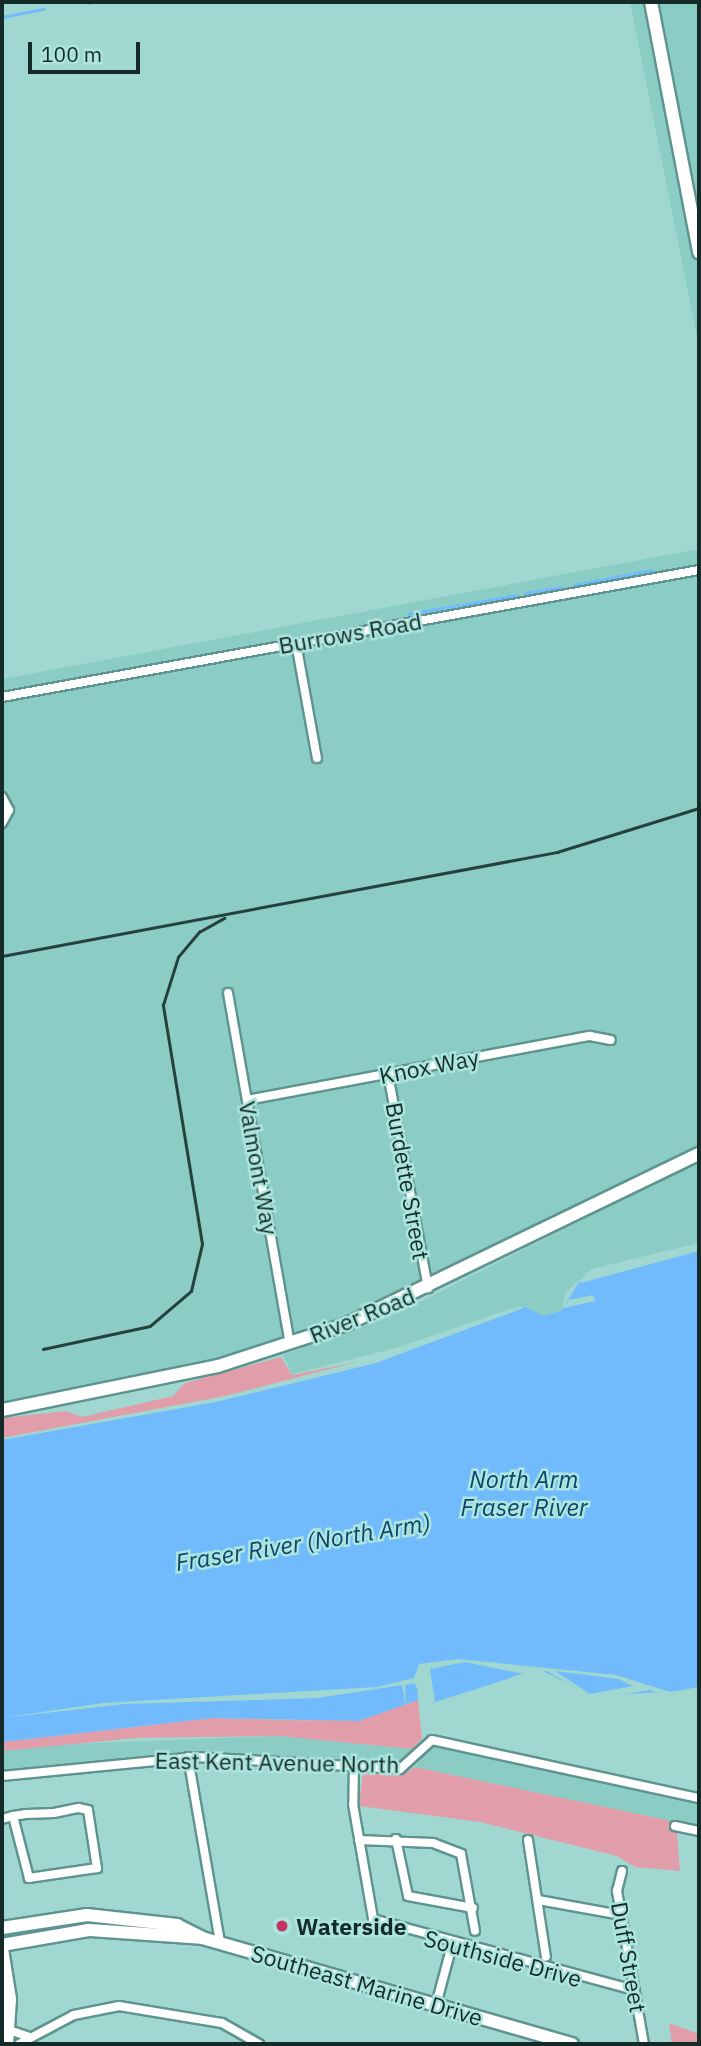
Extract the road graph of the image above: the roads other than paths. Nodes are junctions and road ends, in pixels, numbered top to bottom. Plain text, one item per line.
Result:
1 (651, 2) edge
2 (699, 252) edge
3 (699, 570) edge
4 (296, 643) junction
5 (2, 697) edge
6 (317, 758) dead end
7 (2, 797) edge
8 (2, 823) edge
9 (228, 993) dead end
10 (611, 1040) dead end
11 (388, 1074) junction
12 (247, 1100) junction
13 (699, 1154) edge
14 (428, 1289) junction
15 (290, 1344) junction
16 (2, 1410) edge
17 (188, 1757) junction
18 (354, 1765) junction
19 (2, 1776) edge
20 (699, 1798) edge
21 (13, 1816) junction
22 (2, 1818) edge
23 (676, 1826) dead end
24 (699, 1831) edge
25 (396, 1839) junction
26 (359, 1840) junction
27 (528, 1840) dead end
28 (622, 1871) dead end
29 (538, 1900) junction
30 (473, 1908) junction
31 (621, 1915) junction
32 (2, 1928) edge
33 (475, 1931) dead end
34 (202, 1938) junction
35 (220, 1943) junction
36 (452, 1945) junction
37 (2, 1947) edge
38 (546, 1957) dead end
39 (635, 1990) junction
40 (436, 2005) junction
41 (9, 2030) junction
42 (29, 2037) junction
43 (7, 2044) edge
44 (19, 2044) edge
45 (259, 2044) edge
46 (572, 2044) edge
47 (644, 2044) edge

1 - 2 street
3 - 4 street, Burrows Road
4 - 5 street, Burrows Road
4 - 6 street
7 - 8 street
9 - 12 street, Valmont Way
10 - 11 street, Knox Way
11 - 12 street, Knox Way
11 - 14 street, Burdette Street
12 - 15 street, Valmont Way
13 - 14 street, River Road
14 - 15 street, River Road
15 - 16 street, River Road
17 - 18 street, East Kent Avenue North
17 - 19 street, East Kent Avenue North
17 - 35 street
18 - 20 street, East Kent Avenue North
18 - 26 street
21 - 21 street
21 - 22 street
23 - 24 street
25 - 26 street
25 - 30 street
25 - 30 street
26 - 36 street, Southside Drive
27 - 29 street
28 - 31 street, Duff Street
29 - 31 street
29 - 38 street
30 - 33 street
31 - 39 street, Duff Street
32 - 34 street, Southeast Marine Drive
34 - 35 street, Southeast Marine Drive
34 - 37 street, Southeast Marine Drive
35 - 40 street, Southeast Marine Drive
36 - 39 street, Southside Drive
36 - 40 street
37 - 41 street
39 - 47 street, Duff Street
40 - 46 street, Southeast Marine Drive
41 - 42 street
41 - 43 street
42 - 44 street
42 - 45 street

